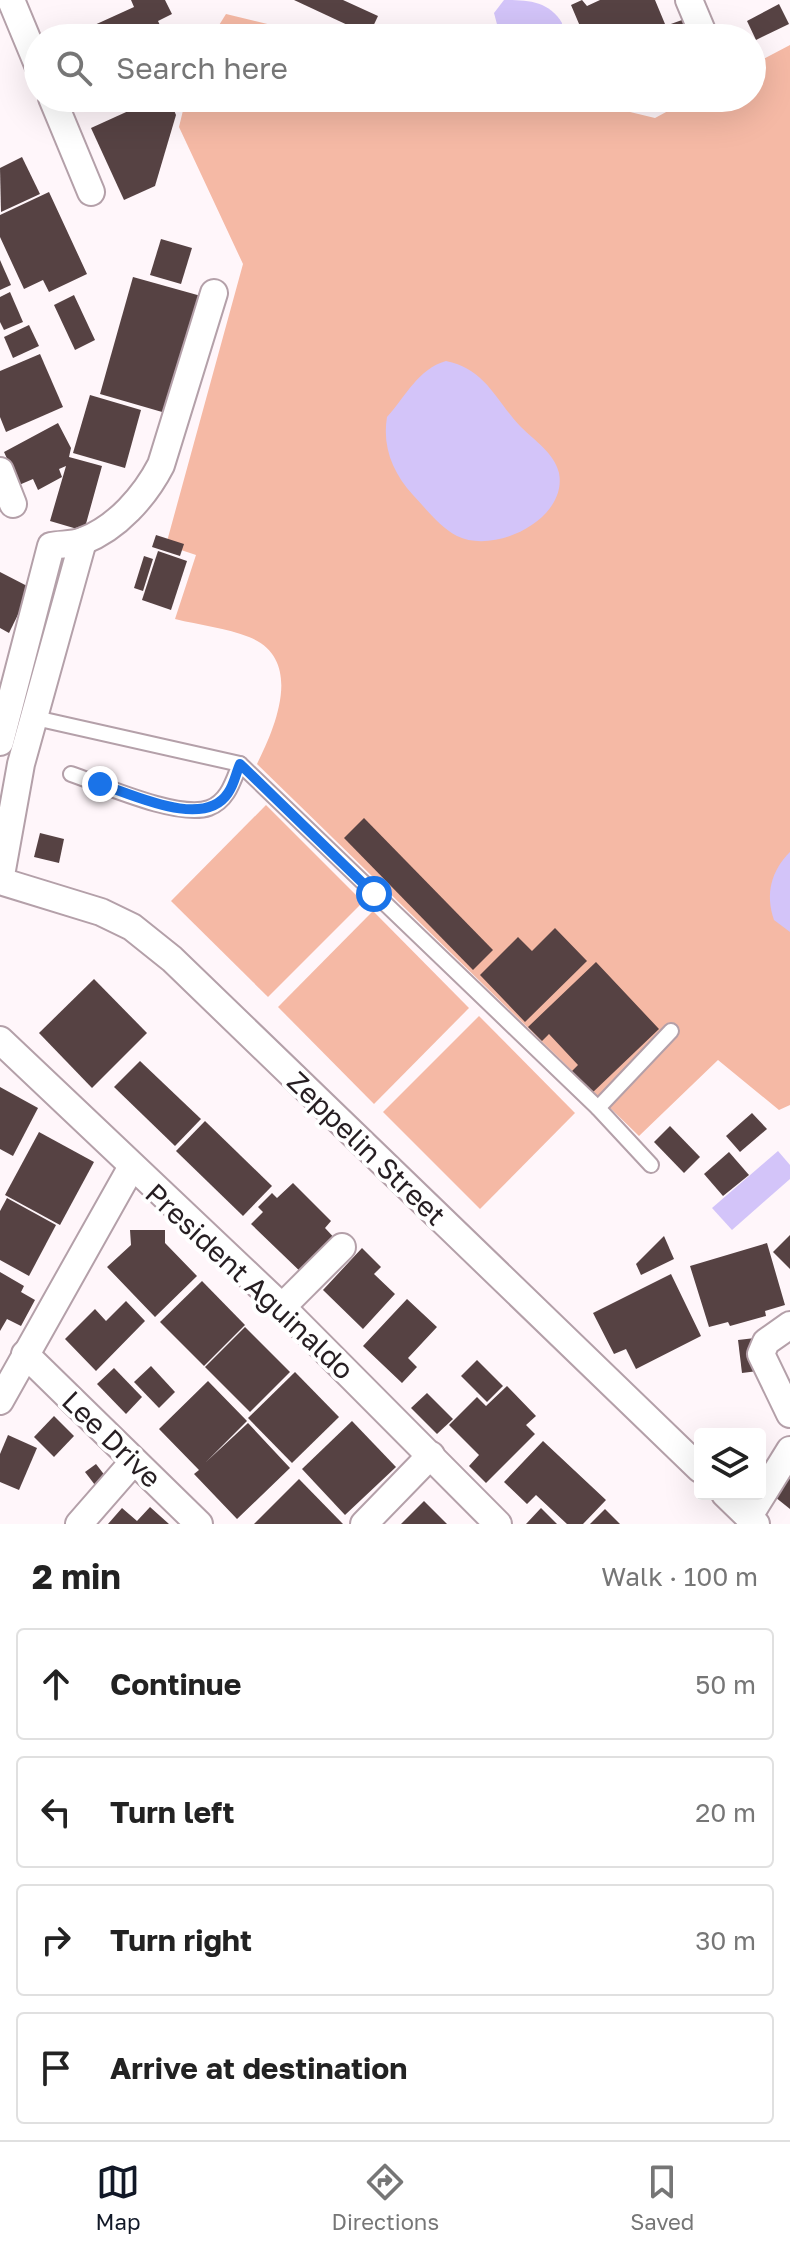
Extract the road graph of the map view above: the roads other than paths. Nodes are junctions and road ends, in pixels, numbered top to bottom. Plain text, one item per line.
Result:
1 (11, 0) edge
2 (689, 0) edge
3 (699, 24) edge
4 (24, 31) edge
5 (58, 112) edge
6 (91, 192) dead end
7 (214, 293) dead end
8 (0, 471) edge
9 (13, 504) dead end
10 (20, 715) junction
11 (0, 742) edge
12 (240, 764) junction
13 (71, 774) dead end
14 (0, 881) edge
15 (671, 1031) dead end
16 (0, 1040) edge
17 (598, 1108) junction
18 (651, 1165) dead end
19 (131, 1168) junction
20 (342, 1247) dead end
21 (282, 1307) junction
22 (787, 1332) edge
23 (25, 1354) junction
24 (0, 1401) edge
25 (790, 1414) edge
26 (790, 1450) edge
27 (431, 1455) junction
28 (134, 1461) junction
29 (694, 1463) edge
30 (731, 1500) edge
31 (752, 1520) edge
32 (79, 1524) edge
33 (199, 1524) edge
34 (364, 1524) edge
35 (498, 1524) edge

1 - 4 street
2 - 3 street
5 - 6 street
7 - 10 street
8 - 9 street
10 - 11 street
10 - 12 lane
10 - 14 street
12 - 13 lane
12 - 17 lane
14 - 29 street, Zeppelin Street
15 - 17 lane
16 - 19 street, President Aguinaldo
17 - 18 lane
19 - 21 street, President Aguinaldo
19 - 23 street
20 - 21 street
21 - 27 street, President Aguinaldo
22 - 25 street
23 - 24 street
23 - 28 street, Lee Drive
26 - 31 street
27 - 34 street
27 - 35 street, President Aguinaldo
28 - 32 street
28 - 33 street, Lee Drive
30 - 31 street

